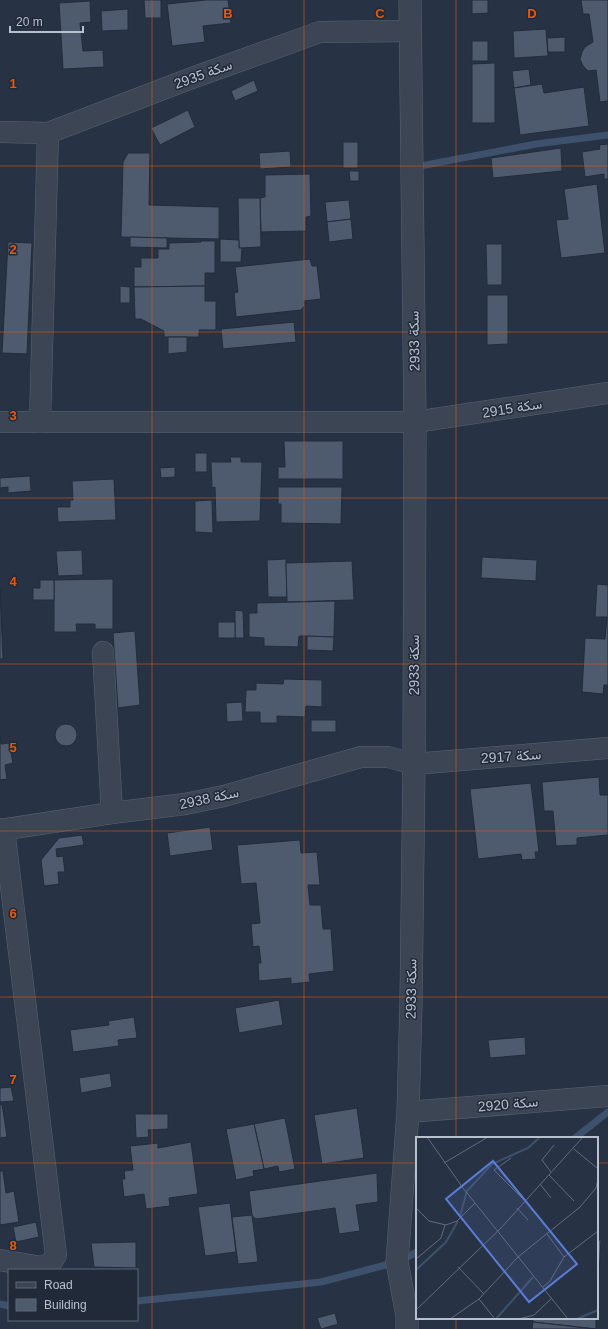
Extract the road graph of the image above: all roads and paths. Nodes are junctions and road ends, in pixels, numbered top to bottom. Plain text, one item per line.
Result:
1 (410, 0) edge
2 (410, 31) junction
3 (0, 132) edge
4 (48, 133) junction
5 (608, 393) edge
6 (0, 422) edge
7 (40, 422) junction
8 (415, 422) junction
9 (103, 652) dead end
10 (608, 748) edge
11 (414, 764) junction
12 (112, 813) junction
13 (2, 830) edge
14 (608, 1096) edge
15 (408, 1112) junction
16 (0, 1260) edge
17 (407, 1329) edge

1 - 2 street, سكة 2933
2 - 4 street, سكة 2935
2 - 8 street, سكة 2933
3 - 4 street, سكة 2935
4 - 7 street
5 - 8 street, سكة 2915
6 - 7 street, سكة 2915
7 - 8 street, سكة 2915
8 - 11 street, سكة 2933
9 - 12 street
10 - 11 street, سكة 2917
11 - 12 street, سكة 2938
11 - 15 street, سكة 2933
12 - 13 street, سكة 2938
13 - 16 street
14 - 15 street, سكة 2920
15 - 17 street, سكة 2933

